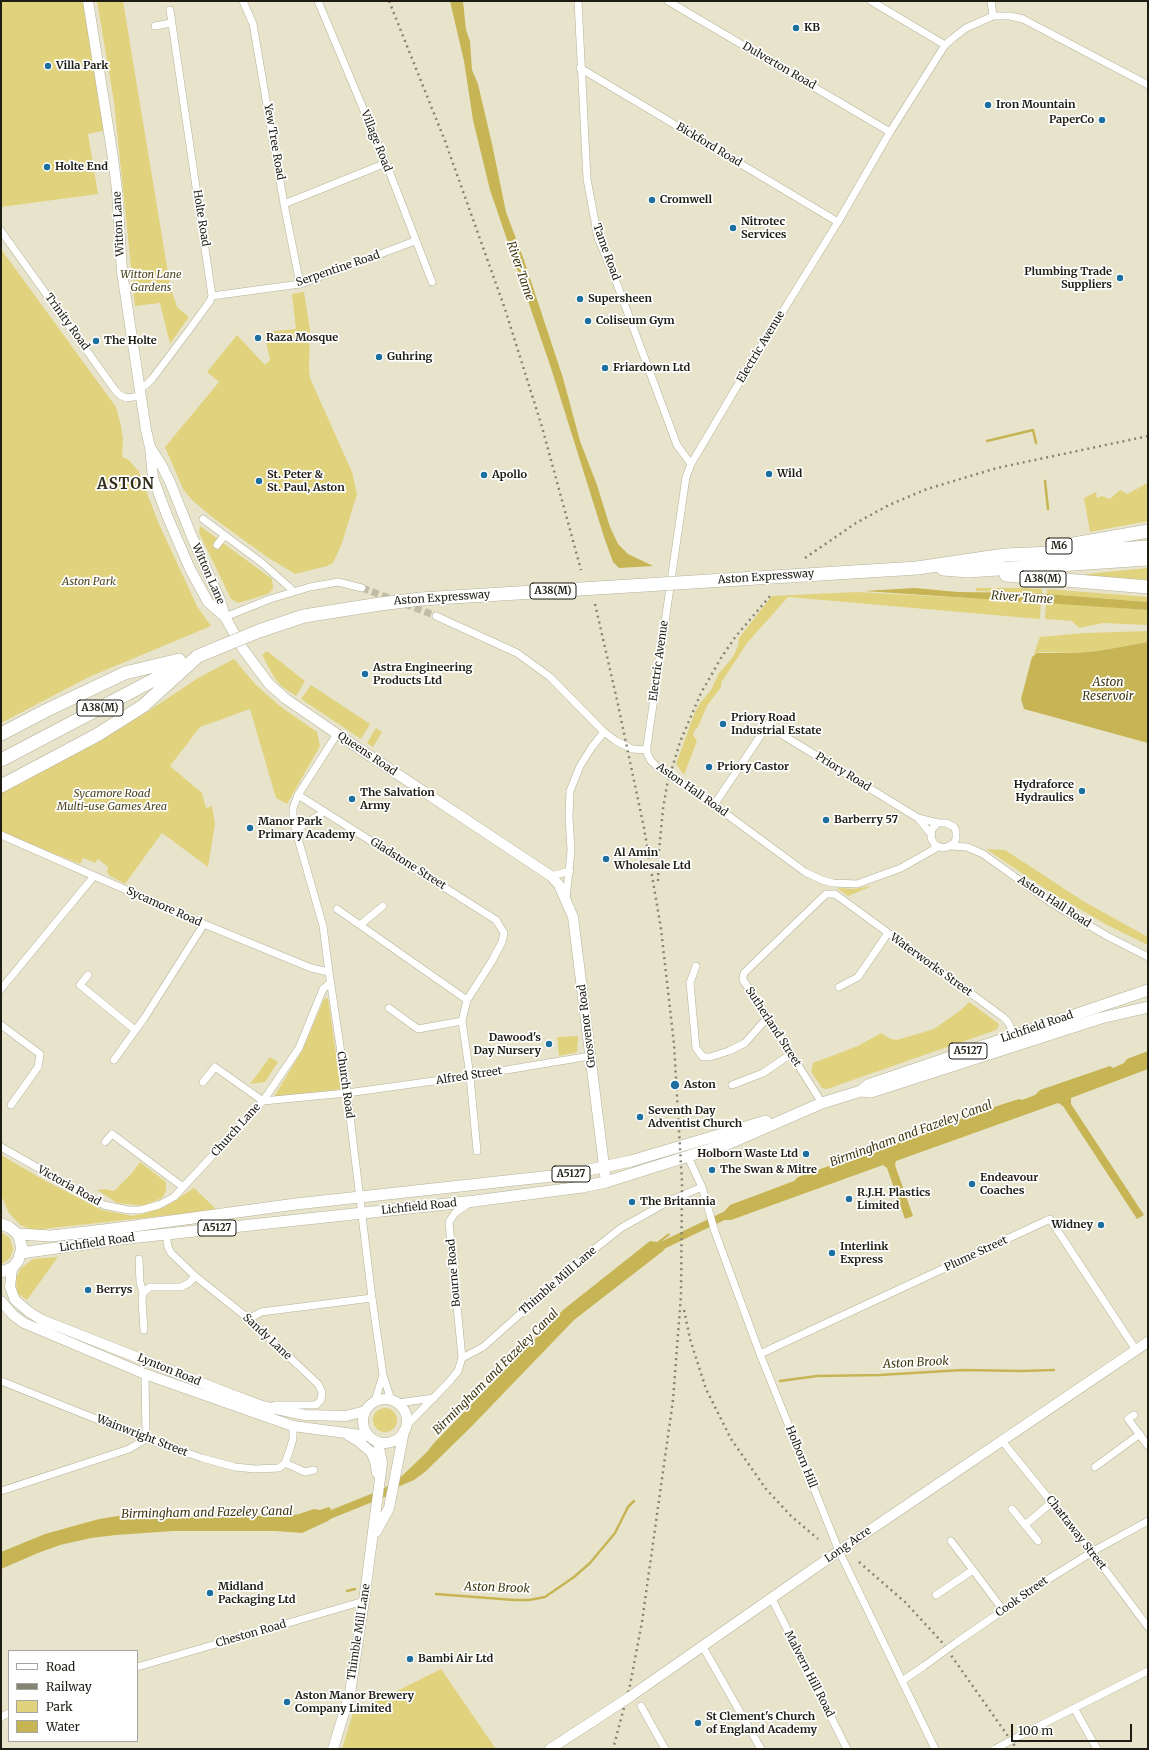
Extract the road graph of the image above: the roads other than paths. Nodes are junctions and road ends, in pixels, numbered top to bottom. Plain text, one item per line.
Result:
1 (88, 1) edge
2 (243, 1) edge
3 (318, 1) edge
4 (578, 1) edge
5 (668, 1) edge
6 (871, 1) edge
7 (991, 1) edge
8 (170, 10) dead end
9 (993, 16) junction
10 (172, 23) junction
11 (155, 26) dead end
12 (945, 45) junction
13 (580, 68) junction
14 (1148, 85) edge
15 (890, 132) junction
16 (386, 164) junction
17 (284, 204) junction
18 (838, 222) junction
19 (1, 231) edge
20 (415, 241) junction
21 (432, 282) dead end
22 (300, 284) junction
23 (212, 296) junction
24 (140, 392) junction
25 (150, 447) junction
26 (691, 464) junction
27 (203, 519) dead end
28 (1148, 531) edge
29 (224, 536) junction
30 (217, 546) dead end
31 (1148, 546) edge
32 (1113, 549) junction
33 (1005, 555) joint
34 (1148, 559) edge
35 (917, 568) junction
36 (968, 571) junction
37 (1148, 587) edge
38 (362, 588) tunnel mouth
39 (293, 591) junction
40 (436, 616) tunnel mouth
41 (225, 617) junction
42 (198, 656) junction
43 (773, 717) dead end
44 (768, 726) junction
45 (604, 732) junction
46 (1, 734) edge
47 (337, 734) junction
48 (647, 750) junction
49 (1, 760) edge
50 (1, 786) edge
51 (298, 796) junction
52 (714, 805) junction
53 (324, 812) junction
54 (918, 818) junction
55 (938, 823) junction
56 (296, 830) junction
57 (956, 835) junction
58 (1, 836) edge
59 (931, 836) junction
60 (950, 846) junction
61 (938, 847) junction
62 (967, 847) junction
63 (926, 854) junction
64 (570, 871) junction
65 (94, 876) junction
66 (551, 876) junction
67 (835, 894) joint
68 (566, 899) junction
69 (383, 906) dead end
70 (337, 909) dead end
71 (204, 924) junction
72 (360, 925) junction
73 (888, 933) junction
74 (1145, 956) edge
75 (1148, 962) edge
76 (696, 966) dead end
77 (328, 972) junction
78 (88, 975) dead end
79 (330, 983) junction
80 (839, 987) dead end
81 (1, 989) edge
82 (1148, 990) edge
83 (467, 1000) junction
84 (1148, 1007) edge
85 (389, 1008) dead end
86 (767, 1018) junction
87 (462, 1021) junction
88 (1, 1025) edge
89 (135, 1030) junction
90 (1016, 1039) junction
91 (791, 1054) junction
92 (590, 1056) junction
93 (114, 1060) dead end
94 (470, 1076) junction
95 (203, 1082) dead end
96 (732, 1085) dead end
97 (346, 1093) junction
98 (262, 1101) junction
99 (822, 1103) junction
100 (11, 1105) dead end
101 (804, 1110) junction
102 (105, 1142) dead end
103 (1, 1147) edge
104 (477, 1151) dead end
105 (688, 1157) junction
106 (603, 1167) junction
107 (606, 1182) junction
108 (183, 1187) junction
109 (702, 1187) junction
110 (360, 1197) junction
111 (475, 1201) junction
112 (361, 1214) junction
113 (2, 1222) edge
114 (18, 1234) junction
115 (166, 1234) junction
116 (21, 1253) junction
117 (139, 1259) dead end
118 (12, 1268) junction
119 (1, 1272) edge
120 (195, 1276) junction
121 (143, 1293) junction
122 (372, 1298) junction
123 (1, 1301) edge
124 (249, 1319) junction
125 (144, 1330) dead end
126 (1148, 1342) edge
127 (1136, 1350) junction
128 (760, 1354) junction
129 (462, 1358) junction
130 (145, 1374) junction
131 (383, 1375) junction
132 (1, 1381) edge
133 (434, 1398) junction
134 (375, 1401) junction
135 (394, 1401) junction
136 (262, 1406) junction
137 (365, 1411) junction
138 (1134, 1415) dead end
139 (293, 1426) junction
140 (405, 1428) junction
141 (332, 1431) junction
142 (1140, 1434) junction
143 (368, 1436) junction
144 (146, 1439) junction
145 (1002, 1441) junction
146 (378, 1442) junction
147 (1148, 1446) edge
148 (285, 1463) junction
149 (1095, 1467) dead end
150 (314, 1470) dead end
151 (379, 1484) junction
152 (1, 1492) edge
153 (1052, 1502) junction
154 (1012, 1509) dead end
155 (1148, 1521) edge
156 (1024, 1525) junction
157 (373, 1538) junction
158 (951, 1541) dead end
159 (1038, 1541) dead end
160 (839, 1551) junction
161 (1092, 1552) junction
162 (972, 1570) junction
163 (936, 1595) dead end
164 (772, 1599) junction
165 (364, 1601) junction
166 (1003, 1610) junction
167 (1148, 1627) edge
168 (703, 1647) junction
169 (138, 1667) edge
170 (1148, 1671) edge
171 (902, 1682) junction
172 (641, 1706) dead end
173 (1074, 1708) junction
174 (333, 1749) edge
175 (550, 1749) edge
176 (665, 1749) edge
177 (761, 1749) edge
178 (847, 1749) edge
179 (935, 1749) edge
180 (995, 1749) edge
181 (1097, 1749) edge

1 - 24 main road, Witton Lane
2 - 17 street, Yew Tree Road
3 - 16 street, Village Road
4 - 13 street, Tame Road
5 - 15 street, Dulverton Road
6 - 12 street
7 - 9 street
8 - 10 street, Holte Road
9 - 12 street, Electric Avenue
9 - 14 street
10 - 11 street
10 - 23 street, Holte Road
12 - 15 street, Electric Avenue
13 - 18 street, Bickford Road
13 - 26 street, Tame Road
15 - 18 street, Electric Avenue
16 - 17 street
16 - 20 street, Village Road
17 - 22 street, Yew Tree Road
18 - 26 street, Electric Avenue
19 - 24 street, Trinity Road
20 - 21 street, Village Road
20 - 22 street, Serpentine Road
22 - 23 street, Serpentine Road
23 - 24 street
24 - 25 main road, Witton Lane
25 - 41 main road, Witton Lane
25 - 41 main road, Witton Lane
26 - 48 street, Electric Avenue
27 - 29 street
28 - 32 highway, M6
29 - 30 street, Witton Lane
29 - 39 street
31 - 32 highway, Aston Expressway / A38(M)
32 - 33 highway, M6
32 - 34 highway, Aston Expressway / A38(M)
32 - 36 highway, Aston Expressway / A38(M)
33 - 35 highway, Aston Expressway / A38(M)
35 - 36 highway, Aston Expressway / A38(M)
35 - 42 highway, Aston Expressway / A38(M), bridge
36 - 37 highway, A38(M)
38 - 39 street
39 - 41 street
40 - 45 street
41 - 47 main road, Queens Road
42 - 46 highway
42 - 49 highway, Aston Expressway / A38(M)
42 - 50 highway
43 - 44 street
44 - 52 street
44 - 54 street, Priory Road
45 - 48 street
45 - 64 street, Grosvenor Road
47 - 51 street
47 - 66 main road, Queens Road
48 - 52 street, Aston Hall Road
51 - 53 street, Gladstone Street
51 - 56 street
52 - 63 street, Aston Hall Road
53 - 56 street
53 - 83 street, Gladstone Street
54 - 55 street, Priory Road
54 - 59 street, Priory Road
55 - 57 street, Aston Hall Road
55 - 59 street
56 - 77 street
57 - 60 street
57 - 62 street, Aston Hall Road
58 - 65 street, Sycamore Road
59 - 61 street
59 - 63 street
60 - 61 street, Aston Hall Road
60 - 62 street, Aston Hall Road
61 - 63 street, Aston Hall Road
62 - 74 street, Aston Hall Road
64 - 66 street
64 - 68 street, Grosvenor Road
65 - 71 street, Sycamore Road
65 - 81 street
66 - 68 main road, Queens Road
67 - 73 street, Waterworks Street
67 - 86 street, Sutherland Street
68 - 92 main road, Grosvenor Road
69 - 72 street
70 - 72 street
71 - 77 street, Sycamore Road
71 - 89 street
72 - 83 street
73 - 80 street
73 - 90 street, Waterworks Street
74 - 75 street, Aston Hall Road
76 - 86 street
77 - 79 street, Church Road
78 - 89 street
79 - 97 street, Church Road
79 - 98 street, Church Lane
82 - 90 main road, Lichfield Road / A5127
83 - 87 street
84 - 90 main road, Lichfield Road / A5127
85 - 87 street
86 - 91 street, Sutherland Street
87 - 94 street
88 - 100 street
89 - 93 street
90 - 99 main road, Lichfield Road / A5127
91 - 96 street
91 - 99 street, Sutherland Street
92 - 94 street, Alfred Street
92 - 106 main road, Grosvenor Road
94 - 97 street, Alfred Street
94 - 104 street
95 - 98 street
97 - 98 street, Alfred Street
97 - 110 street, Church Road
98 - 108 street, Church Lane
99 - 101 main road, Lichfield Road / A5127
101 - 105 main road, Lichfield Road / A5127
101 - 106 main road, Lichfield Road / A5127
102 - 108 street
103 - 108 street, Victoria Road
105 - 107 main road, Lichfield Road / A5127
105 - 109 street, Holborn Hill
106 - 107 main road, Grosvenor Road
106 - 110 main road, Lichfield Road / A5127
107 - 111 main road, Lichfield Road / A5127
109 - 128 street, Holborn Hill
109 - 129 street, Thimble Mill Lane
110 - 112 street, Church Road
110 - 114 main road, Lichfield Road / A5127
111 - 112 main road, Lichfield Road / A5127
111 - 129 street, Bourne Road
112 - 115 main road, Lichfield Road / A5127
112 - 122 street
113 - 114 main road
114 - 116 main road
115 - 116 main road, Lichfield Road / A5127
115 - 120 street, Sandy Lane
116 - 118 main road
117 - 121 street
118 - 119 main road
118 - 136 main road, Lynton Road
120 - 121 street
120 - 124 street, Sandy Lane
121 - 125 street
122 - 124 street
122 - 131 street
123 - 130 main road, Lynton Road
124 - 136 street, Sandy Lane
126 - 127 main road, Long Acre
127 - 128 street, Plume Street
127 - 145 main road, Long Acre
128 - 160 street, Holborn Hill
129 - 133 street
130 - 139 main road, Lynton Road
130 - 144 street
131 - 134 street
131 - 135 street
132 - 144 street, Wainwright Street
133 - 135 street
133 - 140 street
134 - 135 main road
134 - 137 main road
135 - 140 main road
136 - 137 main road, Lynton Road
137 - 143 main road
138 - 142 street
139 - 141 main road, Lynton Road
139 - 148 street
140 - 146 main road
140 - 157 main road, Thimble Mill Lane
141 - 143 main road, Lynton Road
141 - 151 main road, Lynton Road
142 - 147 street
142 - 149 street
143 - 146 main road
144 - 148 street, Wainwright Street
144 - 152 street
145 - 153 street, Chattaway Street
145 - 160 main road, Long Acre
146 - 151 main road, Thimble Mill Lane
148 - 150 street
151 - 157 main road, Thimble Mill Lane
153 - 156 street
153 - 161 street, Chattaway Street
154 - 156 street
155 - 161 street, Cook Street
156 - 159 street
157 - 165 main road, Thimble Mill Lane
158 - 162 street
160 - 164 main road, Long Acre
160 - 171 street, Holborn Hill
161 - 166 street, Cook Street
161 - 167 street, Chattaway Street
162 - 163 street
162 - 166 street
164 - 168 main road, Long Acre
164 - 178 street, Malvern Hill Road
165 - 169 street, Cheston Road
165 - 174 main road, Thimble Mill Lane
166 - 171 street, Cook Street, bridge
168 - 175 main road, Long Acre, bridge
168 - 177 street
170 - 173 street
171 - 179 street, Holborn Hill
172 - 176 street
173 - 180 street, bridge
173 - 181 street

